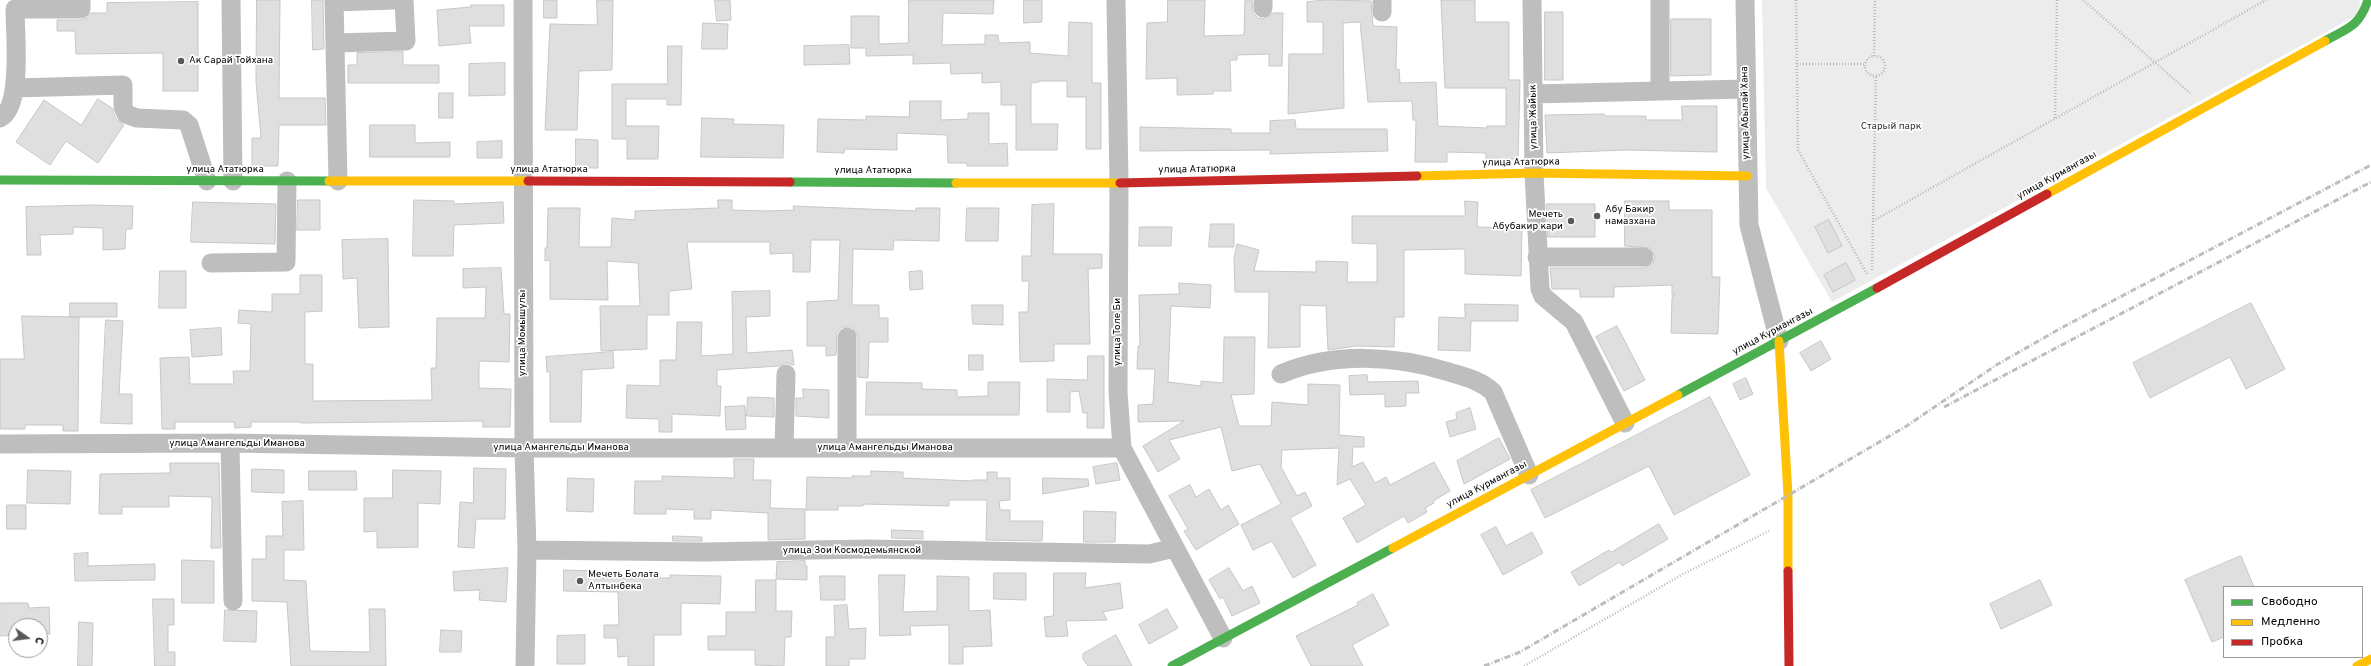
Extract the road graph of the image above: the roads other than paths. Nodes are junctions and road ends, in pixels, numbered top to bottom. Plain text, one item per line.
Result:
1 (81, 0) edge
2 (231, 0) edge
3 (392, 0) edge
4 (404, 0) edge
5 (523, 0) edge
6 (1116, 0) edge
7 (1532, 0) edge
8 (1660, 0) edge
9 (1744, 0) edge
10 (2368, 0) edge
11 (334, 1) edge
12 (335, 43) junction
13 (15, 88) junction
14 (1746, 89) junction
15 (1660, 91) junction
16 (1533, 94) junction
17 (0, 118) edge
18 (1534, 173) junction
19 (1747, 176) junction
20 (0, 180) edge
21 (207, 181) junction
22 (233, 181) junction
23 (287, 181) junction
24 (338, 181) junction
25 (523, 181) junction
26 (1119, 183) junction
27 (1537, 257) junction
28 (1644, 257) dead end
29 (211, 263) dead end
30 (847, 337) dead end
31 (1779, 341) junction
32 (786, 374) dead end
33 (1280, 374) dead end
34 (1625, 423) junction
35 (0, 444) edge
36 (230, 444) junction
37 (524, 448) junction
38 (784, 448) junction
39 (847, 448) junction
40 (1122, 448) junction
41 (1529, 475) junction
42 (1175, 548) junction
43 (528, 550) junction
44 (233, 601) dead end
45 (1223, 638) junction
46 (2371, 659) edge
47 (525, 666) edge
48 (1172, 666) edge
49 (1789, 666) edge
50 (2357, 666) edge

1 - 13 street
2 - 22 street
3 - 11 street
4 - 12 street
5 - 25 street, улица Момышулы
6 - 26 street, улица Толе Би
7 - 16 street, улица Жайык
8 - 15 street
9 - 14 street, улица Абылай Хана
10 - 31 street, улица Курмангазы
11 - 12 street
12 - 24 street
13 - 17 street
13 - 21 street
14 - 15 street
14 - 19 street, улица Абылай Хана
15 - 16 street
16 - 18 street, улица Жайык
18 - 19 street, улица Ататюрка
18 - 26 street, улица Ататюрка
18 - 27 street, улица Жайык
19 - 31 street, улица Абылай Хана
20 - 21 street, улица Ататюрка
21 - 22 street, улица Ататюрка
22 - 23 street, улица Ататюрка
23 - 24 street, улица Ататюрка
23 - 29 street
24 - 25 street, улица Ататюрка
25 - 26 street, улица Ататюрка
25 - 37 street, улица Момышулы
26 - 40 street, улица Толе Би
27 - 28 street
27 - 34 street, улица Жайык
30 - 39 street
31 - 34 street, улица Курмангазы
31 - 49 street
32 - 38 street
33 - 41 street
34 - 41 street, улица Курмангазы
35 - 36 street, улица Амангельды Иманова
36 - 37 street, улица Амангельды Иманова
36 - 44 street
37 - 38 street, улица Амангельды Иманова
37 - 43 street, улица Момышулы
38 - 39 street, улица Амангельды Иманова
39 - 40 street, улица Амангельды Иманова
40 - 42 street, улица Толе Би
41 - 45 street, улица Курмангазы
42 - 43 street, улица Зои Космодемьянской
42 - 45 street, улица Толе Би
43 - 47 street, улица Момышулы
45 - 48 street, улица Курмангазы
46 - 50 street

